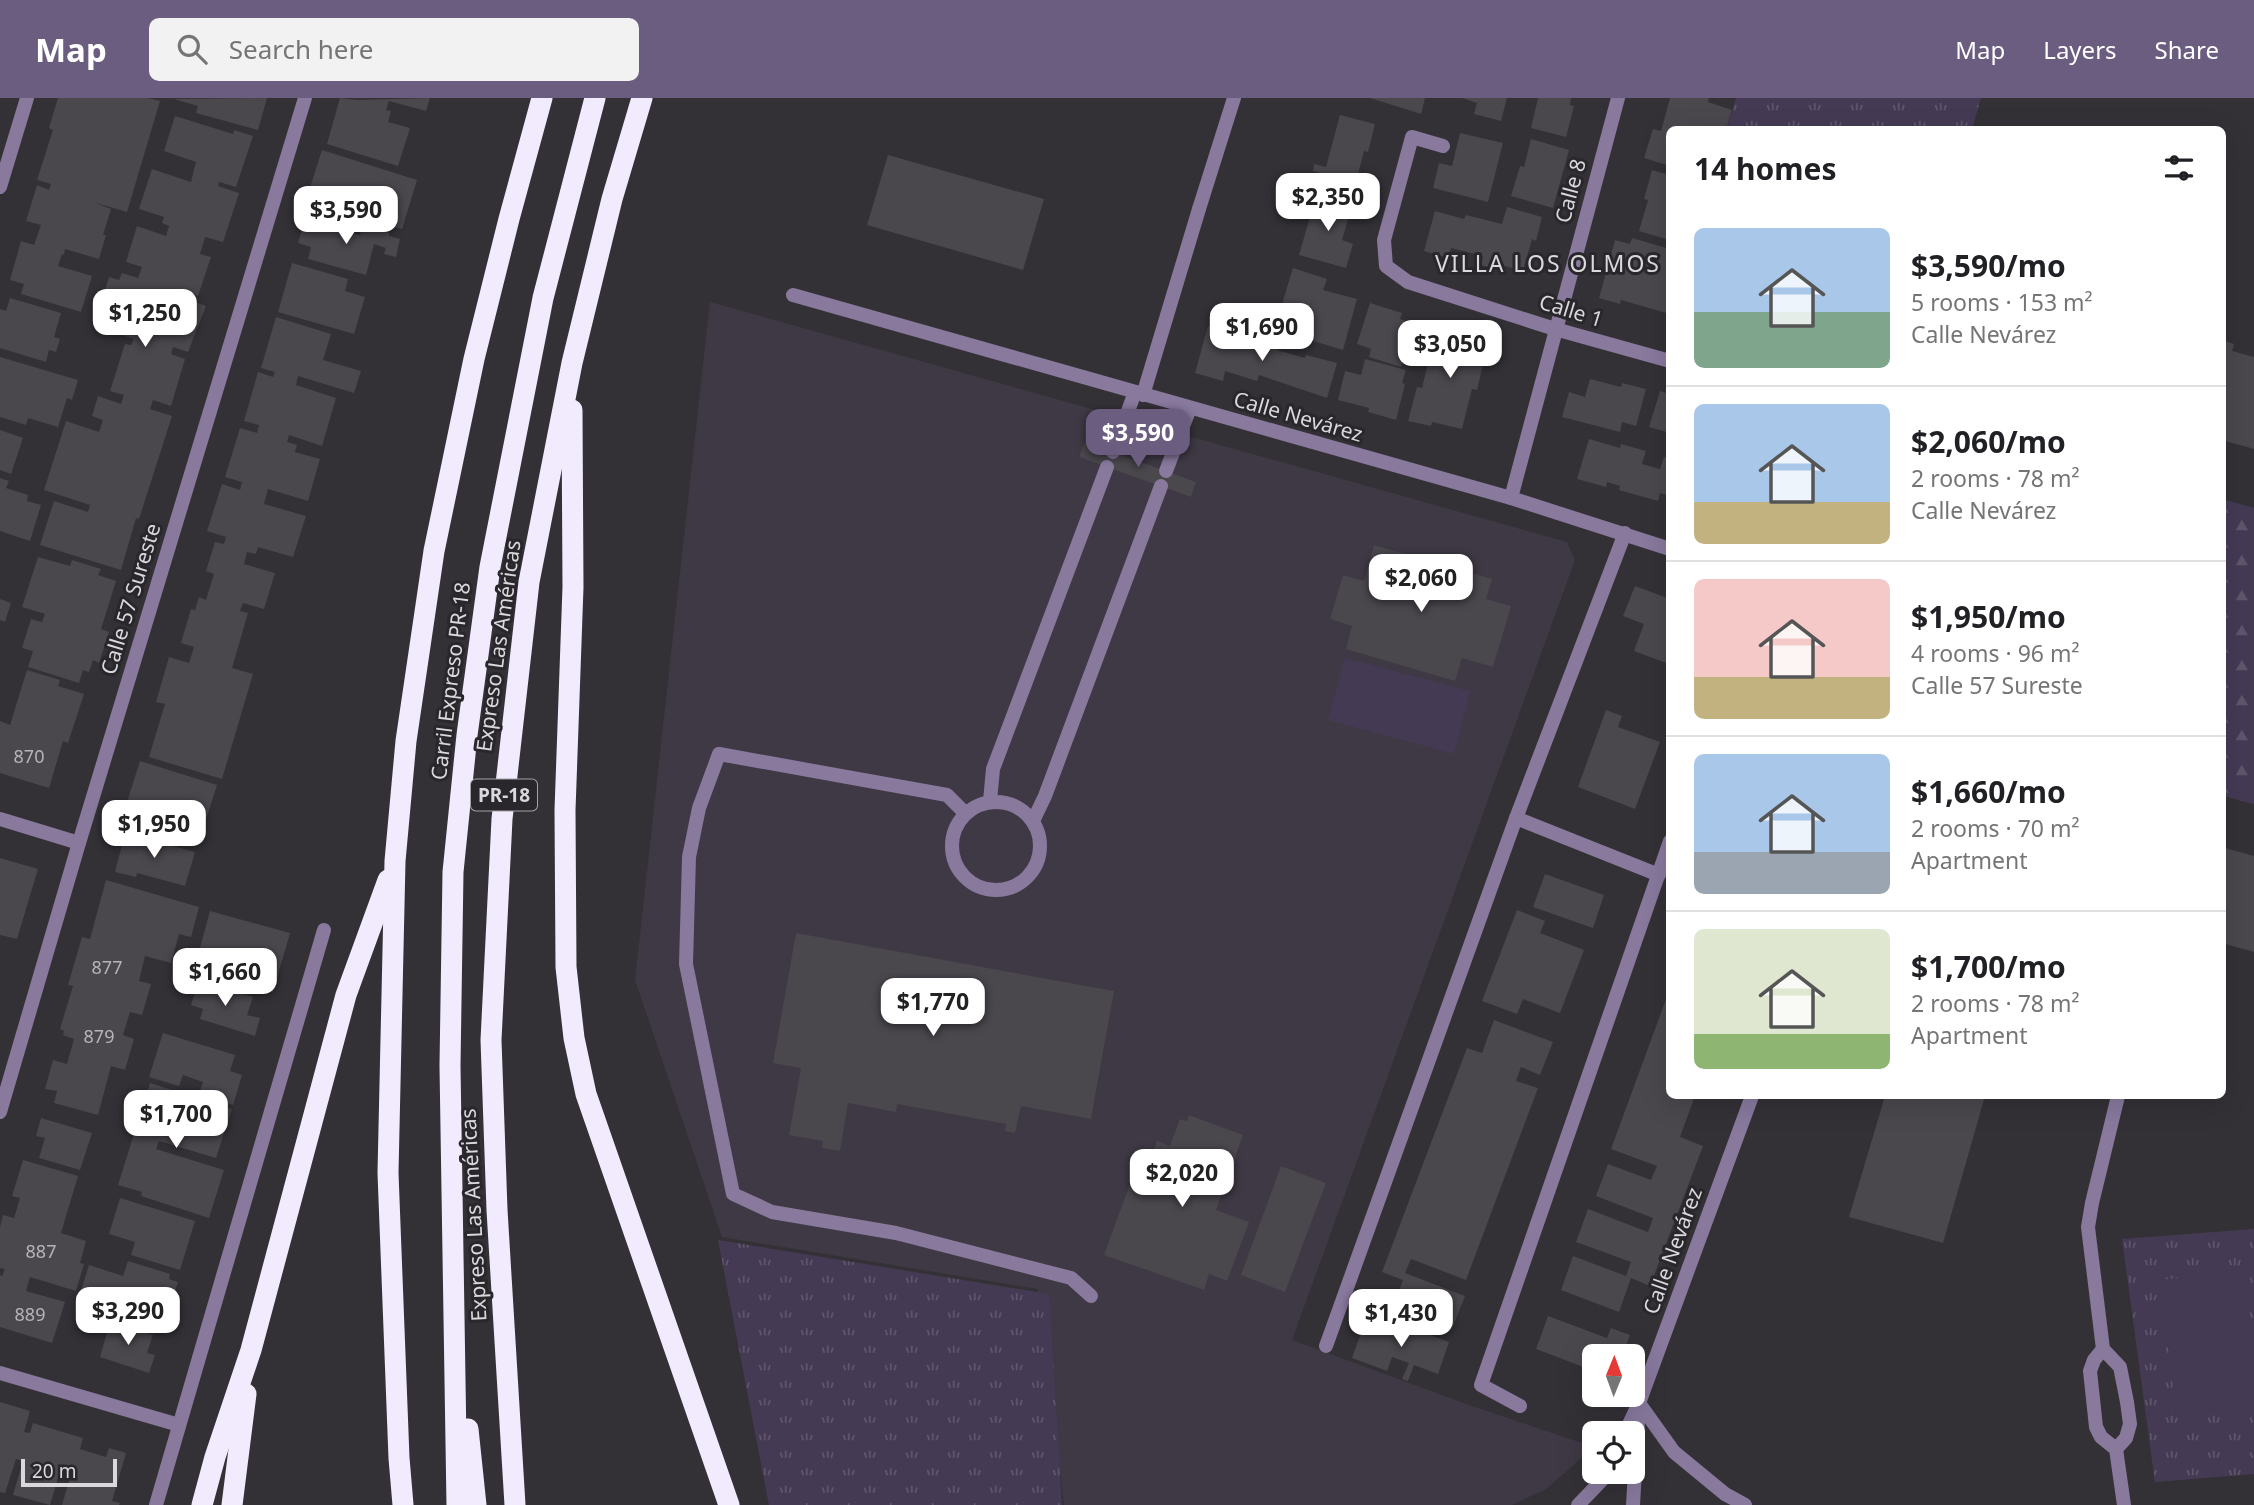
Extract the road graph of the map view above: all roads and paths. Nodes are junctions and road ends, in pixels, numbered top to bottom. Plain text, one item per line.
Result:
1 (27, 98) edge
2 (305, 98) edge
3 (541, 98) edge
4 (595, 98) edge
5 (642, 98) edge
6 (1234, 98) edge
7 (1618, 98) edge
8 (1443, 146) dead end
9 (0, 187) edge
10 (793, 295) dead end
11 (1555, 329) junction
12 (1666, 360) edge
13 (572, 363) junction
14 (1139, 393) junction
15 (1190, 408) junction
16 (1113, 452) dead end
17 (1107, 467) dead end
18 (1166, 471) dead end
19 (1161, 486) dead end
20 (1511, 498) junction
21 (1625, 533) junction
22 (1666, 548) edge
23 (990, 801) junction
24 (965, 813) junction
25 (1516, 818) junction
26 (0, 819) edge
27 (1033, 821) junction
28 (79, 843) junction
29 (1666, 853) edge
30 (395, 861) junction
31 (1659, 875) junction
32 (324, 930) dead end
33 (1751, 1099) edge
34 (2117, 1099) edge
35 (1, 1103) edge
36 (452, 1281) junction
37 (1091, 1296) dead end
38 (1326, 1346) dead end
39 (2103, 1349) junction
40 (251, 1350) junction
41 (0, 1373) edge
42 (1645, 1387) edge
43 (1520, 1406) dead end
44 (1639, 1407) edge
45 (1642, 1407) edge
46 (179, 1425) junction
47 (2116, 1449) junction
48 (1598, 1484) edge
49 (156, 1505) edge
50 (202, 1505) edge
51 (232, 1505) edge
52 (403, 1505) edge
53 (457, 1505) edge
54 (476, 1505) edge
55 (516, 1505) edge
56 (729, 1505) edge
57 (1578, 1505) edge
58 (1633, 1505) edge
59 (1745, 1505) edge
60 (2124, 1505) edge

1 - 9 street
2 - 28 street, Calle 57 Sureste
3 - 30 highway
4 - 36 highway, Carril Expreso PR-18
5 - 13 highway, Expreso Las Américas / PR-18
6 - 14 street
7 - 11 street, Calle 8
8 - 11 street, Calle 1
10 - 14 street, Calle Nevárez
11 - 12 street, Calle 1
11 - 20 street, Calle 8
13 - 55 highway, Expreso Las Américas / PR-18
13 - 56 highway
14 - 15 street, Calle Nevárez
14 - 16 street
15 - 18 street
15 - 20 street, Calle Nevárez
17 - 23 street
19 - 27 street
20 - 21 street, Calle Nevárez
21 - 22 street, Calle Nevárez
21 - 25 street
23 - 24 street
23 - 27 street
24 - 27 street
24 - 37 street
25 - 31 street
25 - 38 street
26 - 28 street
28 - 35 street, Calle 57 Sureste
29 - 31 street
30 - 40 highway
30 - 52 highway
31 - 43 street
32 - 46 street
33 - 42 street, Calle Nevárez
34 - 39 street
36 - 53 highway, Carril Expreso PR-18
36 - 54 highway, Carril Expreso PR-18
39 - 47 street
39 - 47 street
40 - 50 highway
40 - 51 highway
41 - 46 street
44 - 58 street, Calle Nevárez
45 - 59 street
46 - 49 street
47 - 60 street
48 - 57 street

